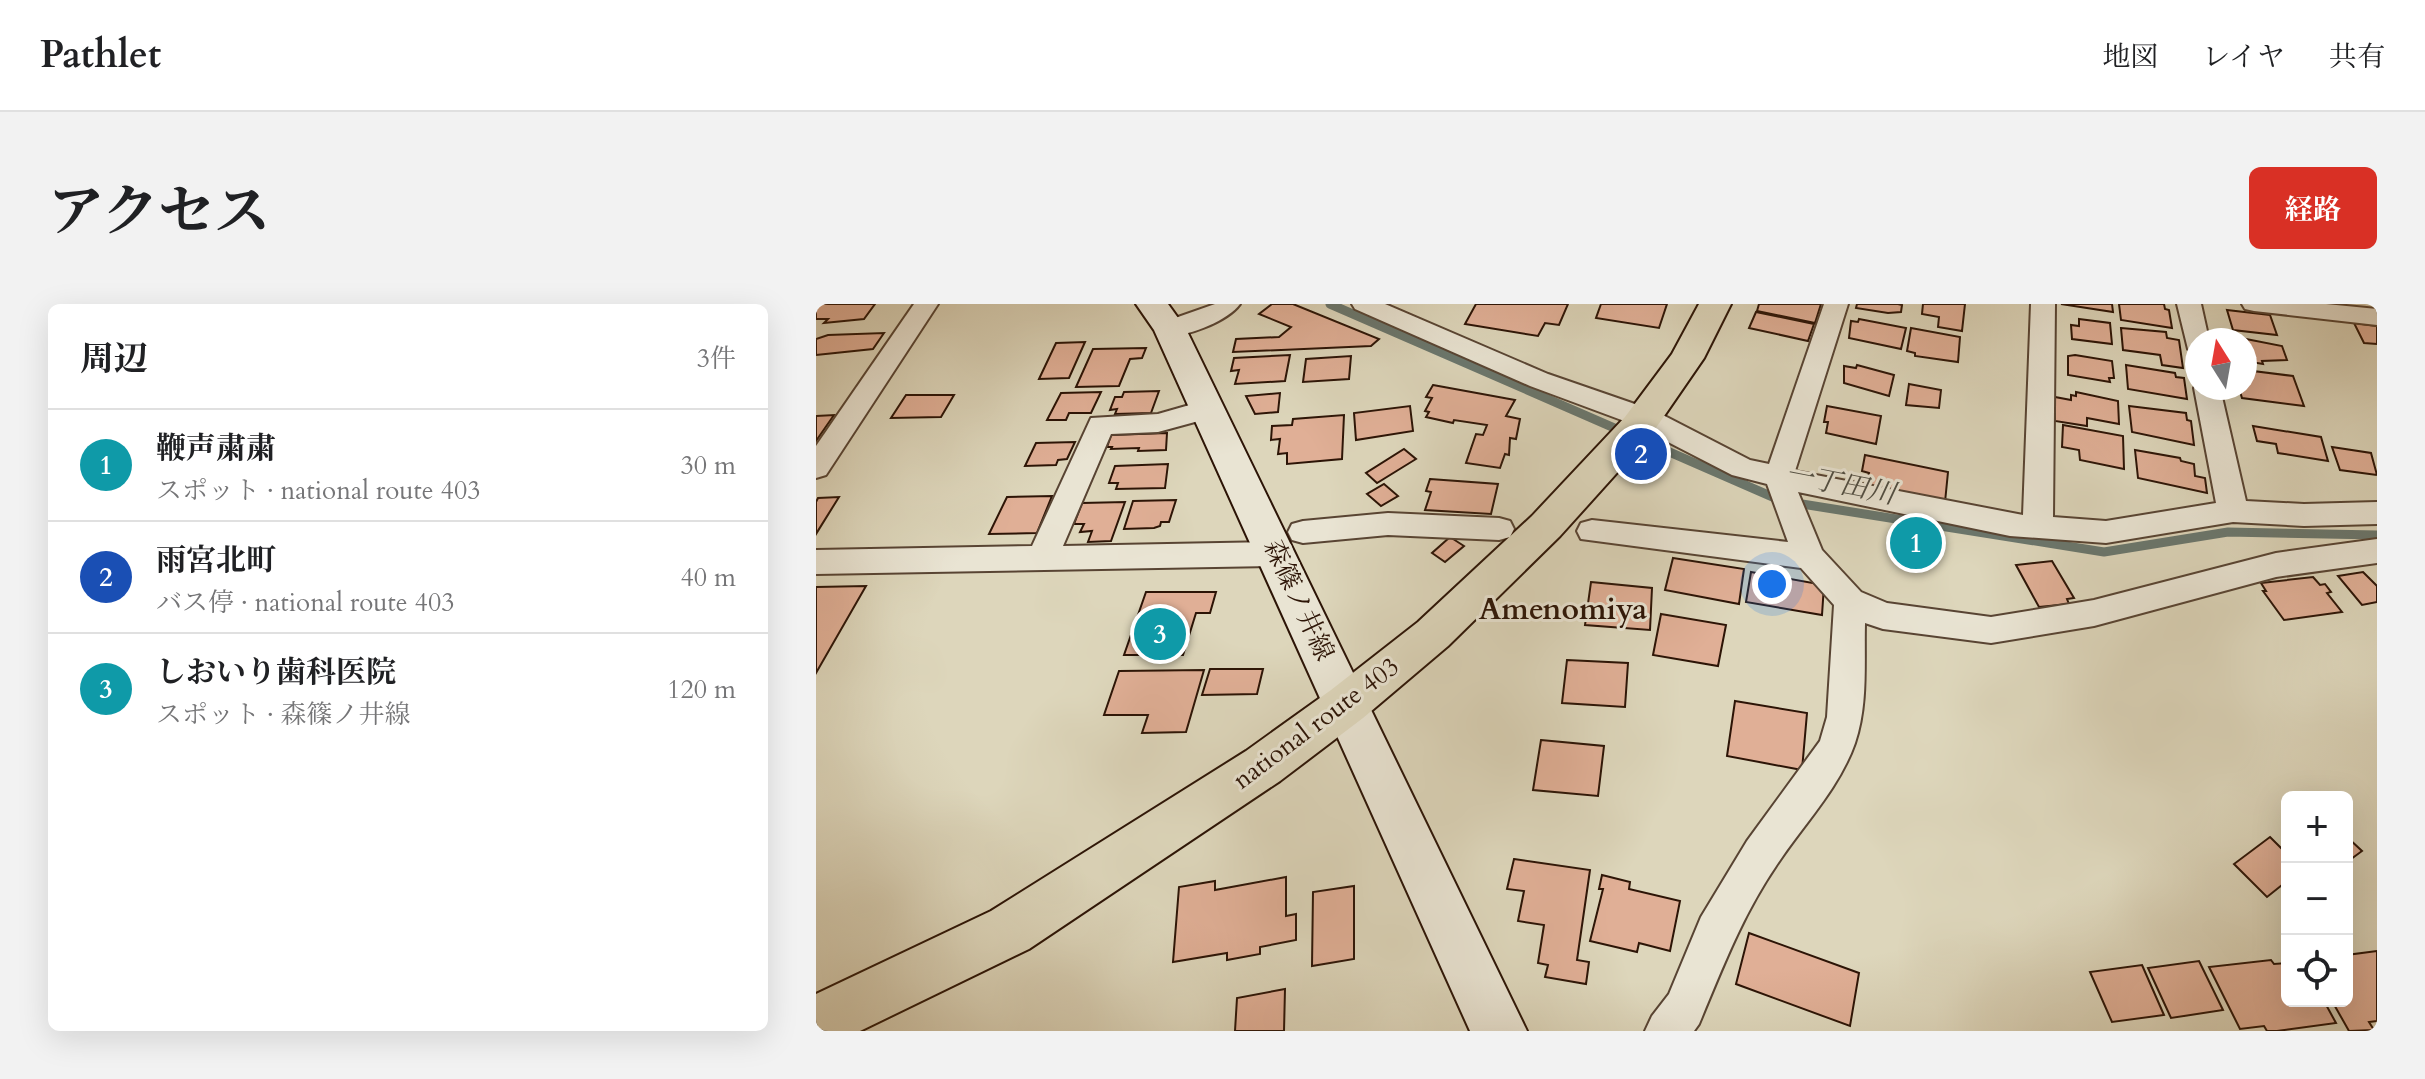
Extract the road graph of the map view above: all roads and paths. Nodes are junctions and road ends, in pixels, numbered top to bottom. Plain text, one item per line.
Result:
1 (926, 304) edge
2 (1228, 304) edge
3 (1364, 304) edge
4 (1715, 304) edge
5 (1836, 304) edge
6 (2043, 304) edge
7 (2189, 304) edge
8 (2254, 304) edge
9 (1161, 316) edge
10 (2377, 317) edge
11 (2194, 328) edge
12 (2210, 400) edge
13 (1207, 409) junction
14 (1636, 429) junction
15 (816, 468) edge
16 (1784, 493) junction
17 (2233, 511) junction
18 (2377, 513) edge
19 (2038, 526) junction
20 (1499, 529) dead end
21 (1592, 531) dead end
22 (1290, 543) junction
23 (2377, 551) edge
24 (1810, 557) junction
25 (1042, 558) junction
26 (816, 562) edge
27 (1850, 601) junction
28 (1347, 704) junction
29 (816, 1023) edge
30 (1499, 1031) edge
31 (1667, 1031) edge

1 - 15 street
2 - 9 street
3 - 14 street
4 - 14 highway, national route 403
5 - 16 street
6 - 19 street
7 - 11 street
8 - 10 street
9 - 13 main road, 森篠ノ井線
12 - 17 street
13 - 22 main road, 森篠ノ井線
13 - 25 street
14 - 16 street
14 - 28 highway, national route 403
16 - 19 street
16 - 24 street
17 - 18 street
17 - 19 street
20 - 22 street
21 - 24 street
22 - 25 street
22 - 28 main road, 森篠ノ井線
23 - 27 street
24 - 27 street
25 - 26 street
27 - 31 street
28 - 29 highway, national route 403
28 - 30 main road, 森篠ノ井線

